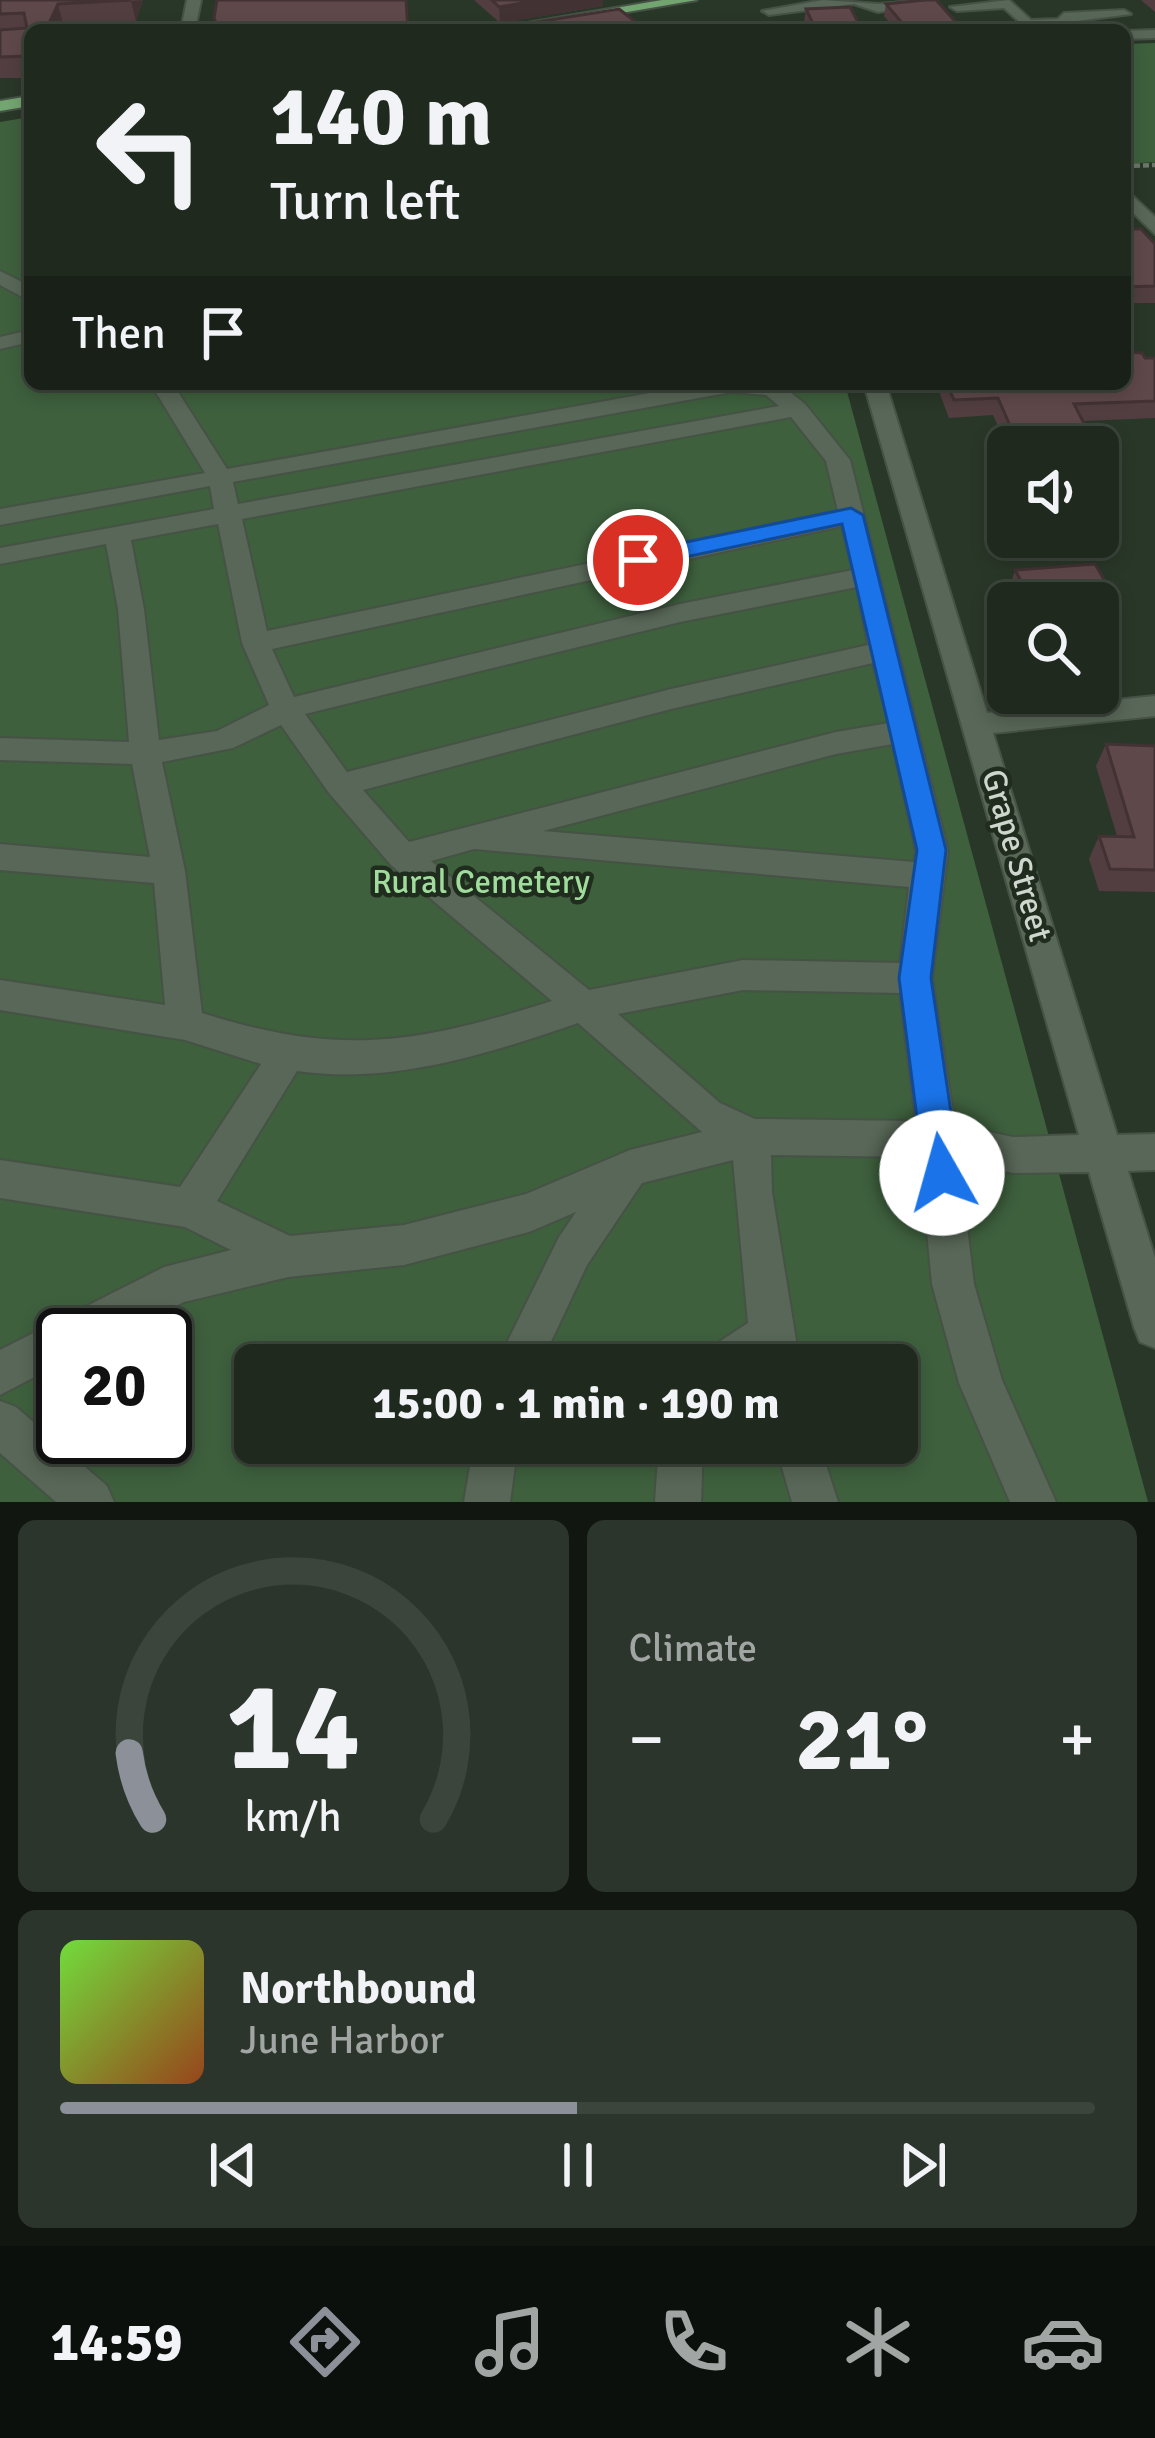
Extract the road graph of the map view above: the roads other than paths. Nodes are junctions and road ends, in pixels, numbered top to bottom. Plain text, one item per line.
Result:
1 (690, 0) edge
2 (882, 0) edge
3 (1047, 0) edge
4 (857, 1) edge
5 (922, 2) edge
6 (767, 5) edge
7 (957, 7) edge
8 (1124, 14) dead end
9 (1071, 23) edge
10 (532, 24) edge
11 (1026, 24) edge
12 (1131, 204) edge
13 (1155, 228) edge
14 (166, 390) edge
15 (704, 390) edge
16 (773, 390) edge
17 (877, 390) edge
18 (797, 410) junction
19 (220, 477) junction
20 (227, 512) junction
21 (851, 515) junction
22 (0, 517) edge
23 (117, 535) junction
24 (0, 556) edge
25 (868, 576) junction
26 (256, 643) junction
27 (883, 651) junction
28 (1155, 706) edge
29 (285, 709) junction
30 (980, 724) junction
31 (906, 731) junction
32 (0, 749) edge
33 (145, 754) junction
34 (340, 785) junction
35 (473, 837) junction
36 (402, 856) junction
37 (0, 857) edge
38 (169, 871) junction
39 (927, 876) junction
40 (915, 978) junction
41 (0, 995) edge
42 (583, 1006) junction
43 (185, 1024) junction
44 (286, 1054) junction
45 (752, 1137) junction
46 (938, 1139) junction
47 (1155, 1152) edge
48 (1105, 1155) junction
49 (630, 1168) junction
50 (0, 1179) edge
51 (189, 1208) junction
52 (288, 1257) junction
53 (126, 1308) edge
54 (1155, 1327) edge
55 (528, 1344) edge
56 (773, 1344) edge
57 (36, 1354) edge
58 (0, 1373) edge
59 (0, 1423) edge
60 (493, 1464) edge
61 (680, 1464) edge
62 (803, 1464) edge
63 (91, 1502) edge
64 (487, 1502) edge
65 (679, 1502) edge
66 (815, 1502) edge
67 (1034, 1502) edge

1 - 10 main road
2 - 4 street
3 - 9 street
4 - 5 street
4 - 6 street
5 - 7 street
7 - 11 street
8 - 9 street
12 - 13 street
14 - 19 street
15 - 19 street
16 - 18 street
17 - 30 street, Grape Street
18 - 20 street
18 - 21 street
19 - 20 street
19 - 22 street
20 - 23 street
20 - 26 street
21 - 25 street
21 - 26 street
23 - 24 street
23 - 33 street
25 - 27 street
25 - 29 street
26 - 29 street
27 - 31 street
27 - 34 street
28 - 30 street
29 - 33 street
29 - 34 street
30 - 48 street, Grape Street
31 - 35 street
31 - 39 street
32 - 33 street
33 - 38 street
34 - 36 street
35 - 36 street
35 - 39 street
36 - 42 street
37 - 38 street
38 - 43 street
39 - 40 street
40 - 42 street
40 - 46 street
41 - 43 street
42 - 44 street
42 - 45 street
43 - 44 street
44 - 51 street
45 - 46 street
45 - 49 street
45 - 56 street
46 - 48 street
46 - 67 street
47 - 48 street
48 - 54 street, Grape Street
49 - 52 street
49 - 55 street
50 - 51 street
51 - 52 street
52 - 53 street
57 - 58 street
59 - 63 street
60 - 64 street
61 - 65 street
62 - 66 street

